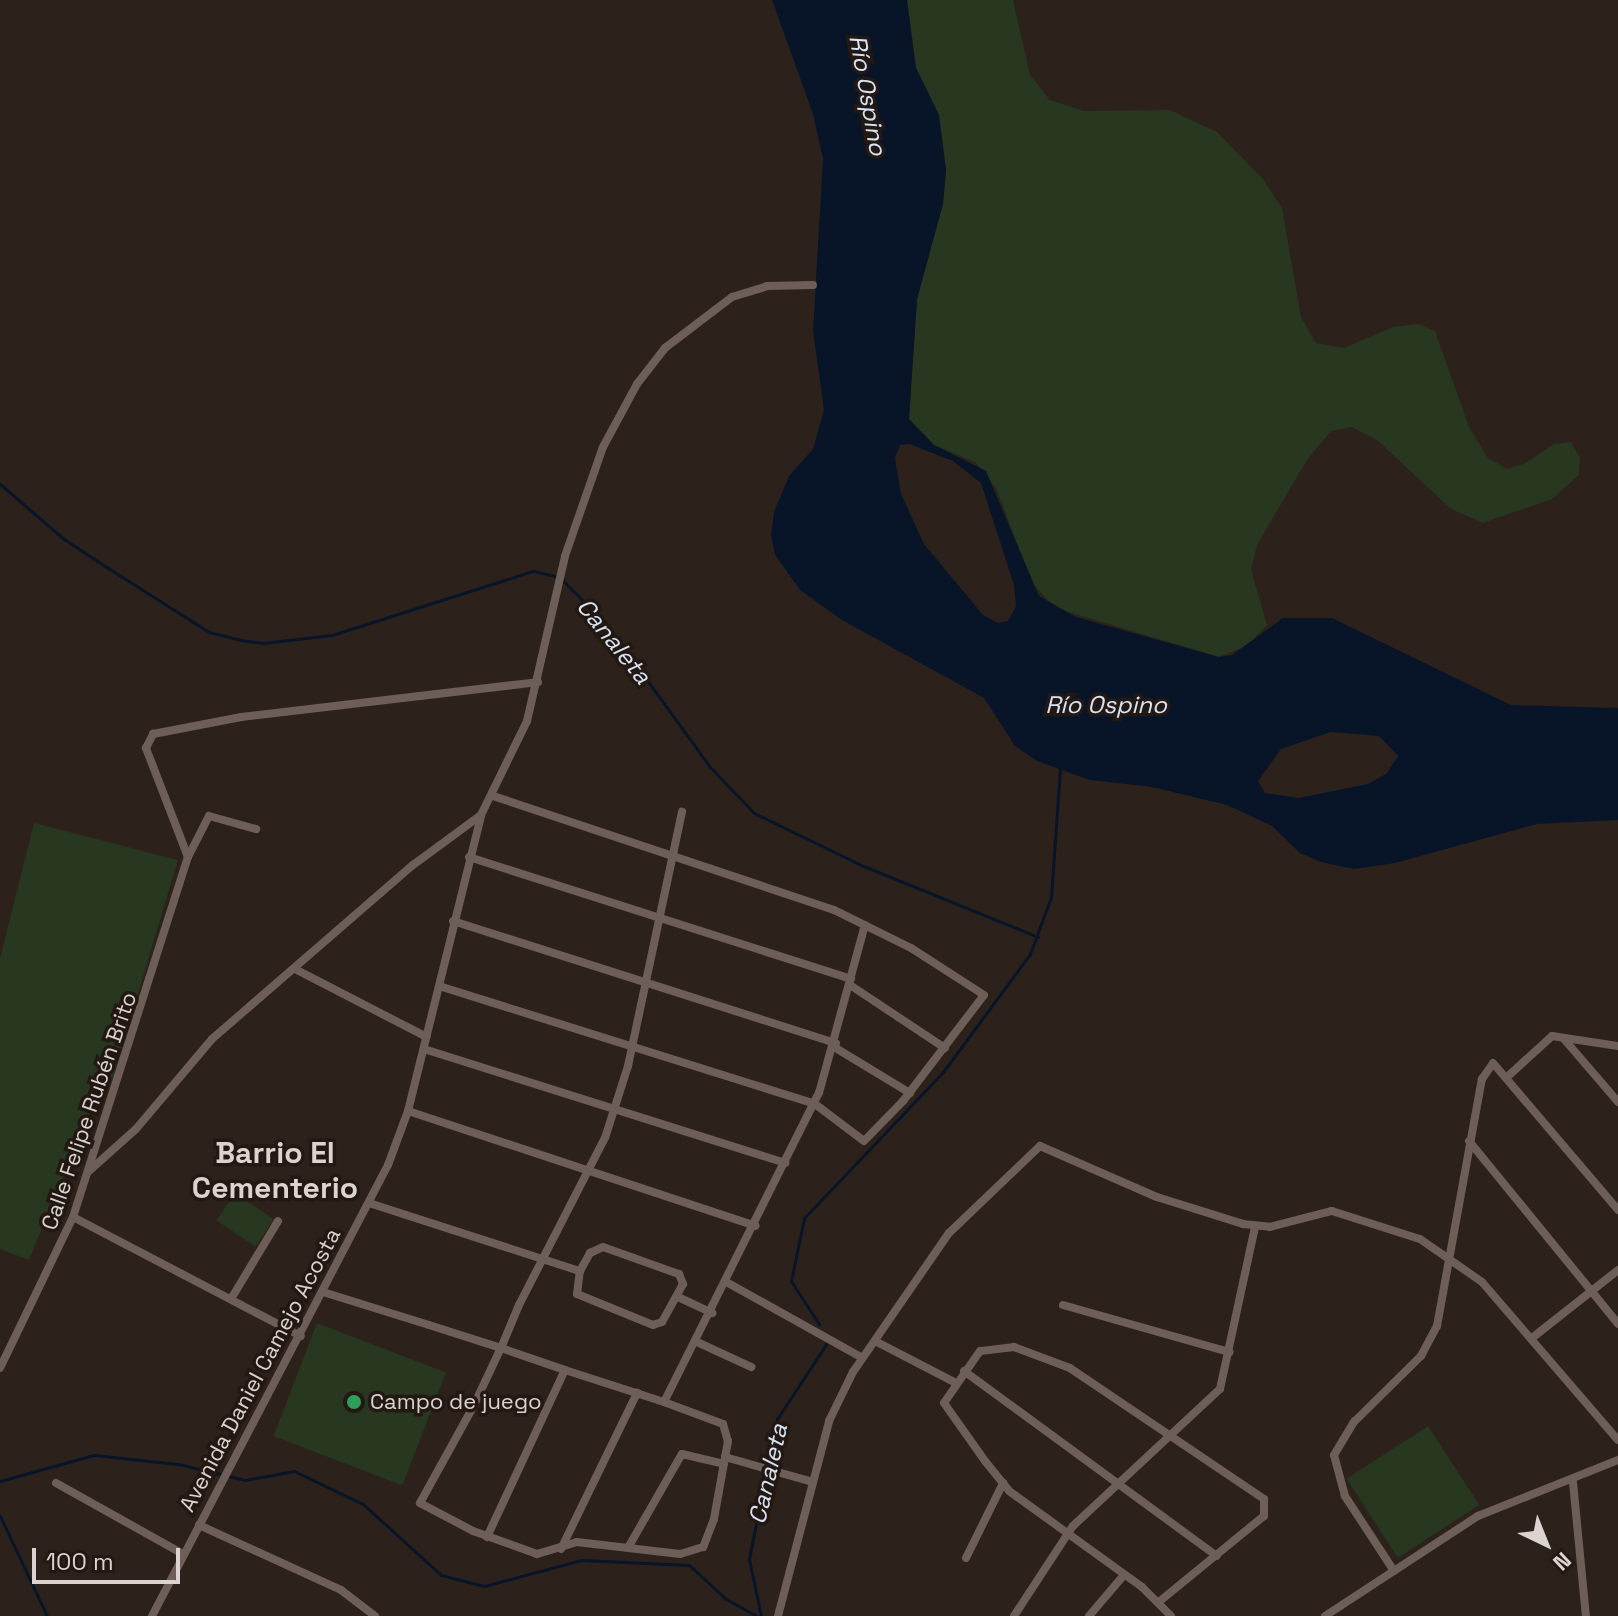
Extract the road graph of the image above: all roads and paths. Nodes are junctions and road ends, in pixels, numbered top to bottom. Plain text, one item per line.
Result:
1 (813, 285) dead end
2 (538, 682) junction
3 (494, 796) junction
4 (682, 812) dead end
5 (481, 815) junction
6 (256, 829) dead end
7 (188, 857) junction
8 (469, 857) junction
9 (674, 857) junction
10 (660, 917) junction
11 (453, 921) junction
12 (865, 925) junction
13 (295, 969) junction
14 (644, 982) junction
15 (850, 982) junction
16 (439, 986) junction
17 (427, 1037) junction
18 (1563, 1038) junction
19 (835, 1045) junction
20 (1618, 1046) edge
21 (631, 1047) junction
22 (945, 1048) junction
23 (424, 1049) junction
24 (1506, 1078) junction
25 (910, 1093) junction
26 (1618, 1102) edge
27 (815, 1104) junction
28 (615, 1110) junction
29 (408, 1111) junction
30 (1469, 1141) junction
31 (785, 1163) junction
32 (589, 1170) junction
33 (89, 1171) junction
34 (369, 1203) junction
35 (1618, 1210) edge
36 (73, 1217) junction
37 (278, 1221) dead end
38 (755, 1226) junction
39 (1255, 1227) junction
40 (1450, 1255) junction
41 (543, 1259) junction
42 (1618, 1270) edge
43 (580, 1271) junction
44 (728, 1283) junction
45 (1592, 1291) junction
46 (323, 1292) junction
47 (678, 1297) junction
48 (231, 1299) junction
49 (1063, 1305) dead end
50 (712, 1313) junction
51 (1618, 1324) edge
52 (301, 1336) junction
53 (1532, 1338) junction
54 (875, 1341) junction
55 (697, 1342) junction
56 (501, 1348) junction
57 (1229, 1352) junction
58 (863, 1358) junction
59 (751, 1367) dead end
60 (0, 1368) edge
61 (565, 1370) junction
62 (964, 1371) junction
63 (956, 1383) junction
64 (637, 1393) junction
65 (664, 1402) junction
66 (1171, 1436) junction
67 (1618, 1440) edge
68 (724, 1460) junction
69 (1618, 1460) edge
70 (813, 1482) junction
71 (1573, 1482) junction
72 (56, 1483) dead end
73 (1003, 1483) junction
74 (1118, 1483) junction
75 (199, 1525) junction
76 (1066, 1534) junction
77 (487, 1537) junction
78 (629, 1546) junction
79 (561, 1549) junction
80 (183, 1554) junction
81 (1217, 1556) junction
82 (966, 1558) dead end
83 (1394, 1571) junction
84 (1124, 1575) junction
85 (1160, 1601) junction
86 (152, 1616) edge
87 (375, 1616) edge
88 (778, 1616) edge
89 (1014, 1616) edge
90 (1089, 1616) edge
91 (1171, 1616) edge
92 (1325, 1616) edge
93 (1586, 1616) edge

1 - 2 street
2 - 3 street
2 - 7 street
3 - 5 street
3 - 9 street
4 - 9 street
5 - 8 street, Avenida Daniel Camejo Acosta
5 - 13 street
6 - 7 street, Calle Felipe Rubén Brito
7 - 33 street, Calle Felipe Rubén Brito
8 - 10 street
8 - 11 street, Avenida Daniel Camejo Acosta
9 - 10 street
9 - 12 street
10 - 14 street
10 - 15 street
11 - 14 street
11 - 16 street, Avenida Daniel Camejo Acosta
12 - 15 street
12 - 22 street
13 - 17 street
13 - 33 street
14 - 19 street
14 - 21 street
15 - 19 street
15 - 22 street
16 - 17 street, Avenida Daniel Camejo Acosta
16 - 21 street
17 - 23 street, Avenida Daniel Camejo Acosta
18 - 20 street
18 - 24 street
18 - 26 street
19 - 25 street
19 - 27 street
21 - 27 street
21 - 28 street
22 - 25 street
23 - 28 street
23 - 29 street, Avenida Daniel Camejo Acosta
24 - 30 street
24 - 35 street
25 - 27 street
27 - 31 street
28 - 31 street
28 - 32 street
29 - 32 street
29 - 34 street, Avenida Daniel Camejo Acosta
30 - 40 street
30 - 45 street
31 - 38 street
32 - 38 street
32 - 41 street
33 - 36 street, Calle Felipe Rubén Brito
34 - 41 street
34 - 46 street, Avenida Daniel Camejo Acosta
36 - 48 street
36 - 60 street, Calle Felipe Rubén Brito
37 - 48 street
38 - 44 street
39 - 40 street
39 - 54 street
39 - 57 street
40 - 53 street
40 - 83 street
41 - 43 street
41 - 56 street
42 - 45 street
43 - 47 street
43 - 47 street
44 - 50 street
44 - 58 street
45 - 51 street
45 - 53 street
46 - 52 street, Avenida Daniel Camejo Acosta
46 - 56 street
47 - 50 street
48 - 52 street
49 - 57 street
50 - 55 street
52 - 75 street, Avenida Daniel Camejo Acosta
53 - 67 street
54 - 58 street
54 - 63 street
55 - 59 street
55 - 65 street
56 - 61 street
56 - 77 street
57 - 66 street
58 - 70 street
61 - 64 street
61 - 77 street
62 - 63 street
62 - 66 street
62 - 74 street
63 - 73 street
64 - 65 street
64 - 79 street
65 - 68 street
66 - 74 street
66 - 81 street
68 - 70 street
68 - 78 street
68 - 78 street
69 - 71 street
70 - 88 street
71 - 83 street
71 - 93 street
72 - 80 street
73 - 76 street
73 - 82 street
74 - 76 street
74 - 81 street
75 - 80 street, Avenida Daniel Camejo Acosta
75 - 87 street
76 - 84 street
76 - 89 street
77 - 79 street
78 - 79 street
80 - 86 street, Avenida Daniel Camejo Acosta
81 - 85 street
83 - 92 street
84 - 85 street
84 - 90 street
85 - 91 street

